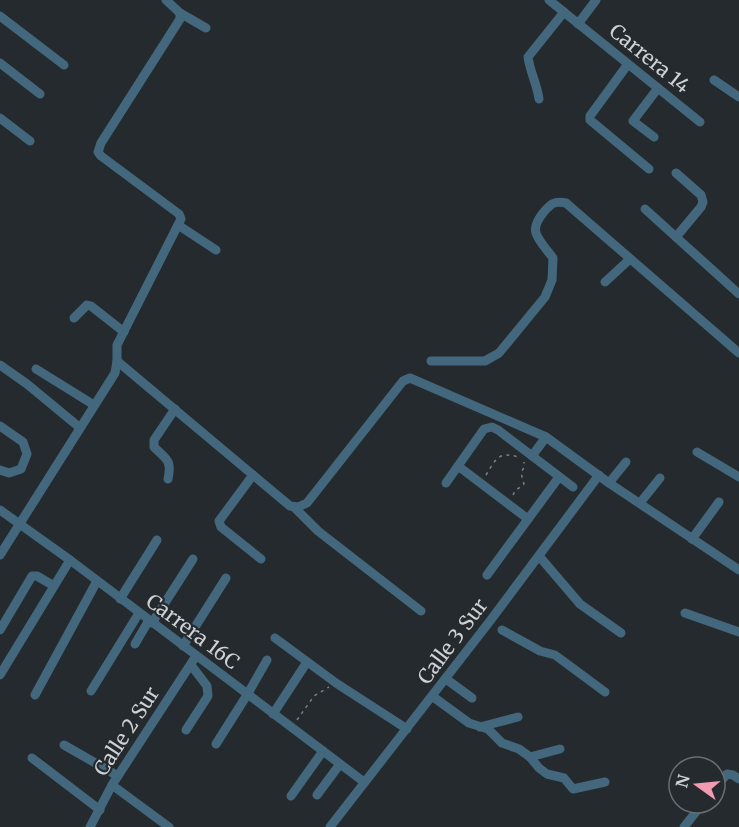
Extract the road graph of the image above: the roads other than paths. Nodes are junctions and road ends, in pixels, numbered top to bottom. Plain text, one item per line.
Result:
1 (166, 0) edge
2 (549, 0) edge
3 (596, 0) edge
4 (564, 12) junction
5 (180, 13) junction
6 (0, 16) edge
7 (578, 24) junction
8 (206, 28) dead end
9 (0, 63) edge
10 (628, 64) junction
11 (64, 65) dead end
12 (714, 80) dead end
13 (658, 88) junction
14 (40, 94) dead end
15 (739, 97) edge
16 (539, 99) dead end
17 (0, 118) edge
18 (700, 122) dead end
19 (654, 137) dead end
20 (30, 141) dead end
21 (649, 169) dead end
22 (675, 173) dead end
23 (645, 209) dead end
24 (179, 221) junction
25 (676, 237) junction
26 (216, 250) dead end
27 (630, 259) junction
28 (605, 282) dead end
29 (739, 294) edge
30 (74, 318) dead end
31 (124, 332) junction
32 (739, 353) edge
33 (117, 361) junction
34 (431, 361) dead end
35 (0, 365) edge
36 (36, 369) dead end
37 (94, 405) junction
38 (175, 409) junction
39 (0, 426) edge
40 (79, 427) junction
41 (536, 432) junction
42 (546, 437) junction
43 (697, 452) dead end
44 (525, 456) junction
45 (626, 462) dead end
46 (458, 466) junction
47 (0, 470) edge
48 (253, 475) junction
49 (599, 475) junction
50 (559, 477) junction
51 (739, 477) edge
52 (660, 478) dead end
53 (168, 479) dead end
54 (446, 483) dead end
55 (609, 483) junction
56 (573, 487) dead end
57 (719, 502) dead end
58 (640, 503) junction
59 (294, 507) junction
60 (0, 510) edge
61 (528, 519) junction
62 (20, 525) junction
63 (693, 539) junction
64 (158, 540) dead end
65 (0, 555) edge
66 (539, 556) junction
67 (193, 559) dead end
68 (70, 560) junction
69 (261, 560) dead end
70 (739, 570) edge
71 (487, 575) dead end
72 (226, 578) dead end
73 (97, 581) junction
74 (54, 586) junction
75 (120, 598) junction
76 (421, 611) dead end
77 (139, 613) junction
78 (685, 613) dead end
79 (151, 622) junction
80 (497, 626) junction
81 (0, 630) edge
82 (739, 632) edge
83 (621, 633) dead end
84 (275, 638) dead end
85 (135, 644) dead end
86 (183, 646) junction
87 (193, 660) junction
88 (267, 660) dead end
89 (307, 662) junction
90 (0, 675) edge
91 (446, 679) junction
92 (91, 691) dead end
93 (605, 692) dead end
94 (35, 695) dead end
95 (247, 695) junction
96 (432, 696) junction
97 (472, 698) dead end
98 (273, 714) junction
99 (518, 717) dead end
100 (480, 727) junction
101 (407, 729) junction
102 (186, 730) dead end
103 (216, 744) dead end
104 (64, 745) dead end
105 (560, 749) dead end
106 (323, 751) junction
107 (530, 757) junction
108 (32, 758) dead end
109 (340, 764) junction
110 (118, 776) junction
111 (364, 782) junction
112 (605, 782) dead end
113 (112, 785) junction
114 (317, 795) dead end
115 (291, 796) dead end
116 (100, 810) junction
117 (694, 815) edge
118 (90, 827) edge
119 (169, 827) edge
120 (330, 827) edge
121 (684, 827) edge

1 - 5 street
2 - 4 street, Carrera 14
3 - 7 street
4 - 7 street, Carrera 14
4 - 16 street
5 - 8 street
5 - 24 street
6 - 11 street
7 - 10 street, Carrera 14
9 - 14 street
10 - 13 street, Carrera 14
10 - 21 street
12 - 15 street
13 - 18 street, Carrera 14
13 - 19 street
17 - 20 street
22 - 25 street
23 - 25 street
24 - 26 street
24 - 31 street
25 - 29 street
27 - 28 street
27 - 32 street
27 - 34 street
30 - 31 street
31 - 33 street
33 - 37 street
33 - 38 street
35 - 40 street
36 - 37 street
37 - 40 street
38 - 48 street
38 - 53 street
39 - 47 street
40 - 62 street
41 - 42 street
41 - 44 street
41 - 59 street
42 - 44 street
42 - 49 street
43 - 51 street
44 - 46 street
44 - 50 street
45 - 55 street
46 - 54 street
46 - 61 street
48 - 59 street
48 - 69 street
49 - 55 street
49 - 66 street, Calle 3 Sur
50 - 56 street
50 - 61 street
52 - 58 street
55 - 58 street
57 - 63 street
58 - 63 street
59 - 76 street
60 - 62 street, Carrera 16C
61 - 71 street
62 - 65 street
62 - 68 street, Carrera 16C
63 - 70 street
64 - 75 street
66 - 80 street, Calle 3 Sur
66 - 83 street
67 - 79 street
68 - 73 street, Carrera 16C
68 - 74 street
72 - 86 street
73 - 75 street, Carrera 16C
73 - 94 street
74 - 81 street
74 - 90 street
75 - 77 street, Carrera 16C
77 - 79 street, Carrera 16C
77 - 92 street
78 - 82 street
79 - 85 street
79 - 86 street, Carrera 16C
80 - 91 street, Calle 3 Sur
80 - 93 street
84 - 89 street
86 - 87 street, Carrera 16C
87 - 95 street, Carrera 16C
87 - 102 street
87 - 110 street, Calle 2 Sur
88 - 95 street
89 - 98 street
89 - 101 street
91 - 96 street, Calle 3 Sur
91 - 97 street
95 - 98 street, Carrera 16C
95 - 103 street
96 - 100 street
96 - 101 street, Calle 3 Sur
98 - 106 street, Carrera 16C
99 - 100 street
100 - 107 street
101 - 111 street, Calle 3 Sur
104 - 110 street
105 - 107 street
106 - 109 street, Carrera 16C
106 - 115 street
107 - 112 street
108 - 116 street
109 - 111 street, Carrera 16C
109 - 114 street
110 - 113 street, Calle 2 Sur
111 - 120 street, Calle 3 Sur
113 - 116 street, Calle 2 Sur
113 - 119 street
116 - 118 street, Calle 2 Sur
117 - 121 street

